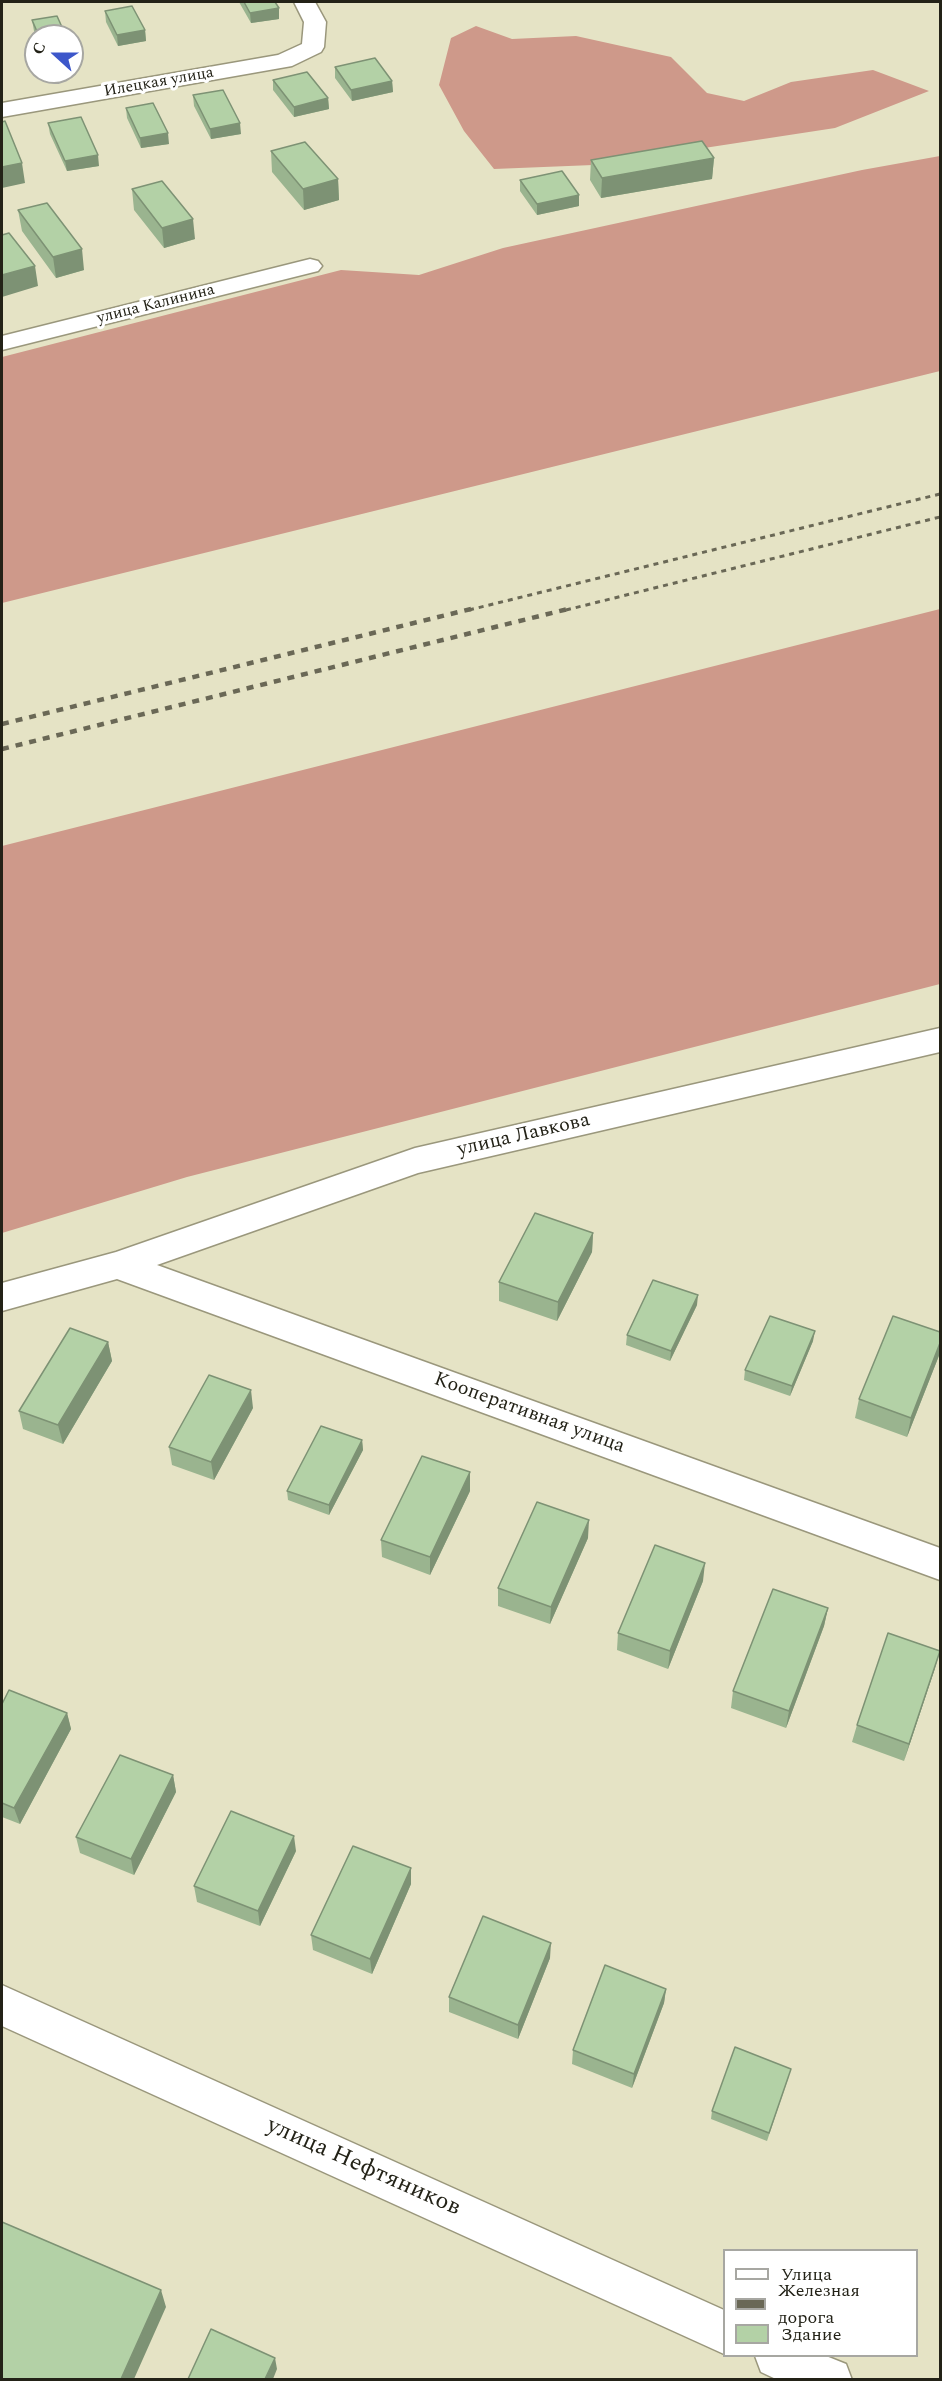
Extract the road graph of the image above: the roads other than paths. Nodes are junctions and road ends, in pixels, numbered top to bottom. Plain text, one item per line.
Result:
1 (305, 2) edge
2 (2, 110) edge
3 (310, 266) dead end
4 (2, 343) edge
5 (940, 1040) edge
6 (117, 1265) junction
7 (2, 1297) edge
8 (940, 1564) edge
9 (2, 2005) edge
10 (723, 2332) edge
11 (781, 2357) edge
12 (830, 2379) edge

1 - 2 street, Илецкая улица
3 - 4 street, улица Калинина
5 - 6 street, улица Лавкова
6 - 7 street, улица Лавкова
6 - 8 street, Кооперативная улица
9 - 10 street, улица Нефтяников
11 - 12 street

